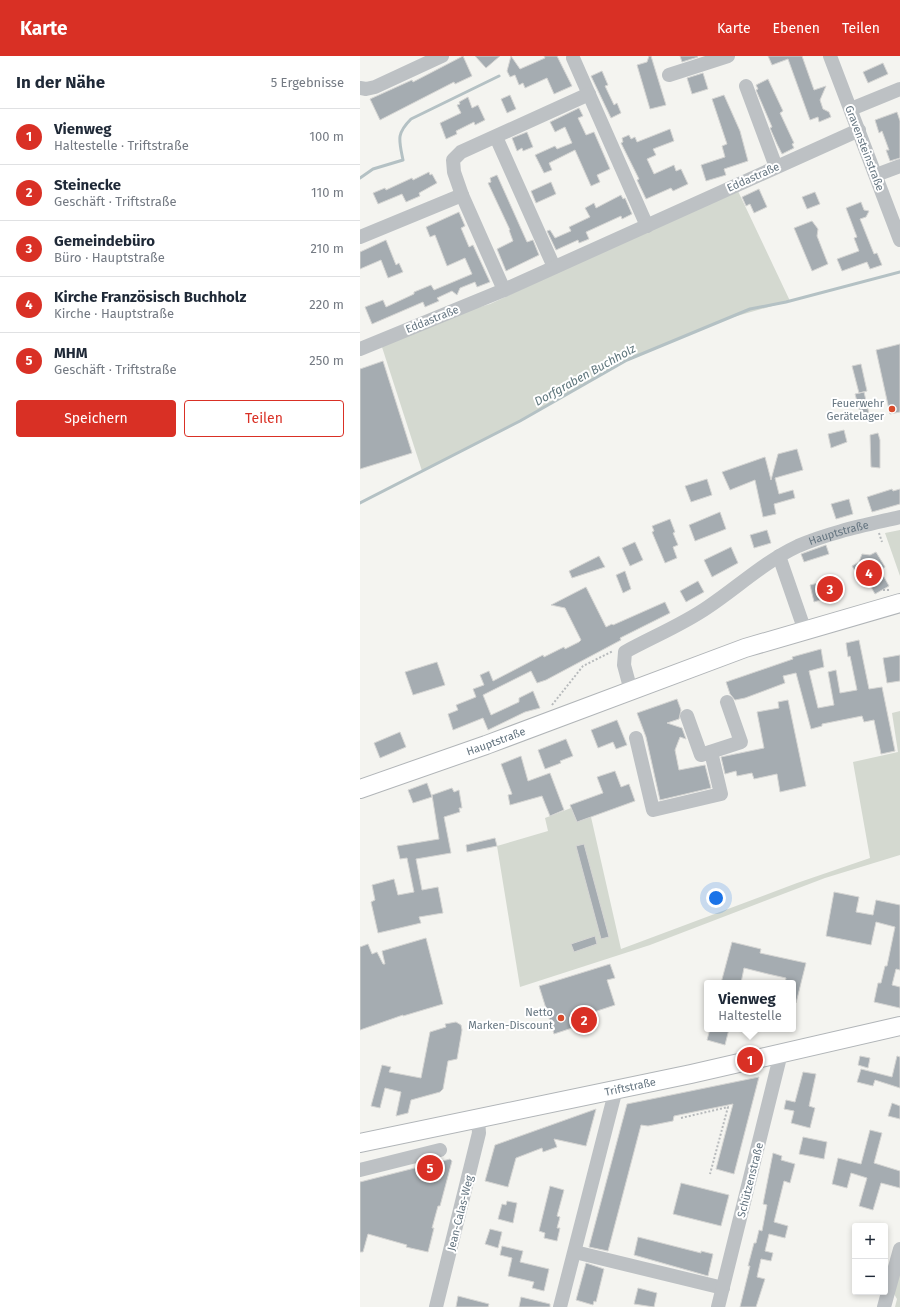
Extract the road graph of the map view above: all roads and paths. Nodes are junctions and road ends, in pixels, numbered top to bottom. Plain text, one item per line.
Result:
1 (442, 56) edge
2 (728, 56) edge
3 (830, 56) edge
4 (573, 58) dead end
5 (669, 75) dead end
6 (746, 86) dead end
7 (360, 88) edge
8 (900, 89) edge
9 (589, 94) junction
10 (851, 109) junction
11 (859, 130) junction
12 (496, 136) junction
13 (900, 166) edge
14 (776, 167) junction
15 (876, 175) junction
16 (462, 195) junction
17 (647, 226) junction
18 (360, 237) edge
19 (900, 240) edge
20 (554, 267) junction
21 (504, 290) junction
22 (360, 349) edge
23 (900, 517) edge
24 (779, 556) junction
25 (900, 603) edge
26 (805, 631) junction
27 (614, 650) dead end
28 (631, 691) junction
29 (727, 702) dead end
30 (549, 709) dead end
31 (687, 716) dead end
32 (636, 738) dead end
33 (711, 752) junction
34 (360, 789) edge
35 (900, 1026) edge
36 (781, 1054) junction
37 (616, 1089) junction
38 (681, 1118) dead end
39 (478, 1119) junction
40 (360, 1143) edge
41 (440, 1150) dead end
42 (360, 1170) edge
43 (710, 1174) dead end
44 (900, 1249) edge
45 (574, 1252) junction
46 (723, 1288) junction
47 (436, 1307) edge
48 (560, 1307) edge
49 (718, 1307) edge
50 (884, 1307) edge

1 - 7 street
2 - 5 street
3 - 10 street, Gravensteinstraße
4 - 9 street
6 - 14 street
8 - 10 street
9 - 12 street
9 - 17 street
10 - 11 street, Gravensteinstraße
11 - 14 street, Eddastraße
11 - 15 street, Gravensteinstraße
12 - 16 street
12 - 20 street
13 - 15 street
14 - 17 street, Eddastraße
15 - 19 street, Gravensteinstraße
16 - 18 street
16 - 21 street
17 - 20 street, Eddastraße
20 - 21 street, Eddastraße
21 - 22 street, Eddastraße
23 - 24 street, Hauptstraße
24 - 26 street
24 - 28 street, Hauptstraße
25 - 26 main road, Hauptstraße
26 - 28 main road, Hauptstraße
27 - 30 path
28 - 34 main road, Hauptstraße
29 - 33 street
31 - 33 street
32 - 33 street
35 - 36 main road, Triftstraße
36 - 37 main road, Triftstraße
36 - 46 street, Schützenstraße
37 - 39 main road, Triftstraße
37 - 45 street
38 - 43 path
39 - 40 main road, Triftstraße
39 - 47 street, Jean-Calas-Weg
41 - 42 street
44 - 50 street
45 - 46 street
45 - 48 street
46 - 49 street, Schützenstraße

